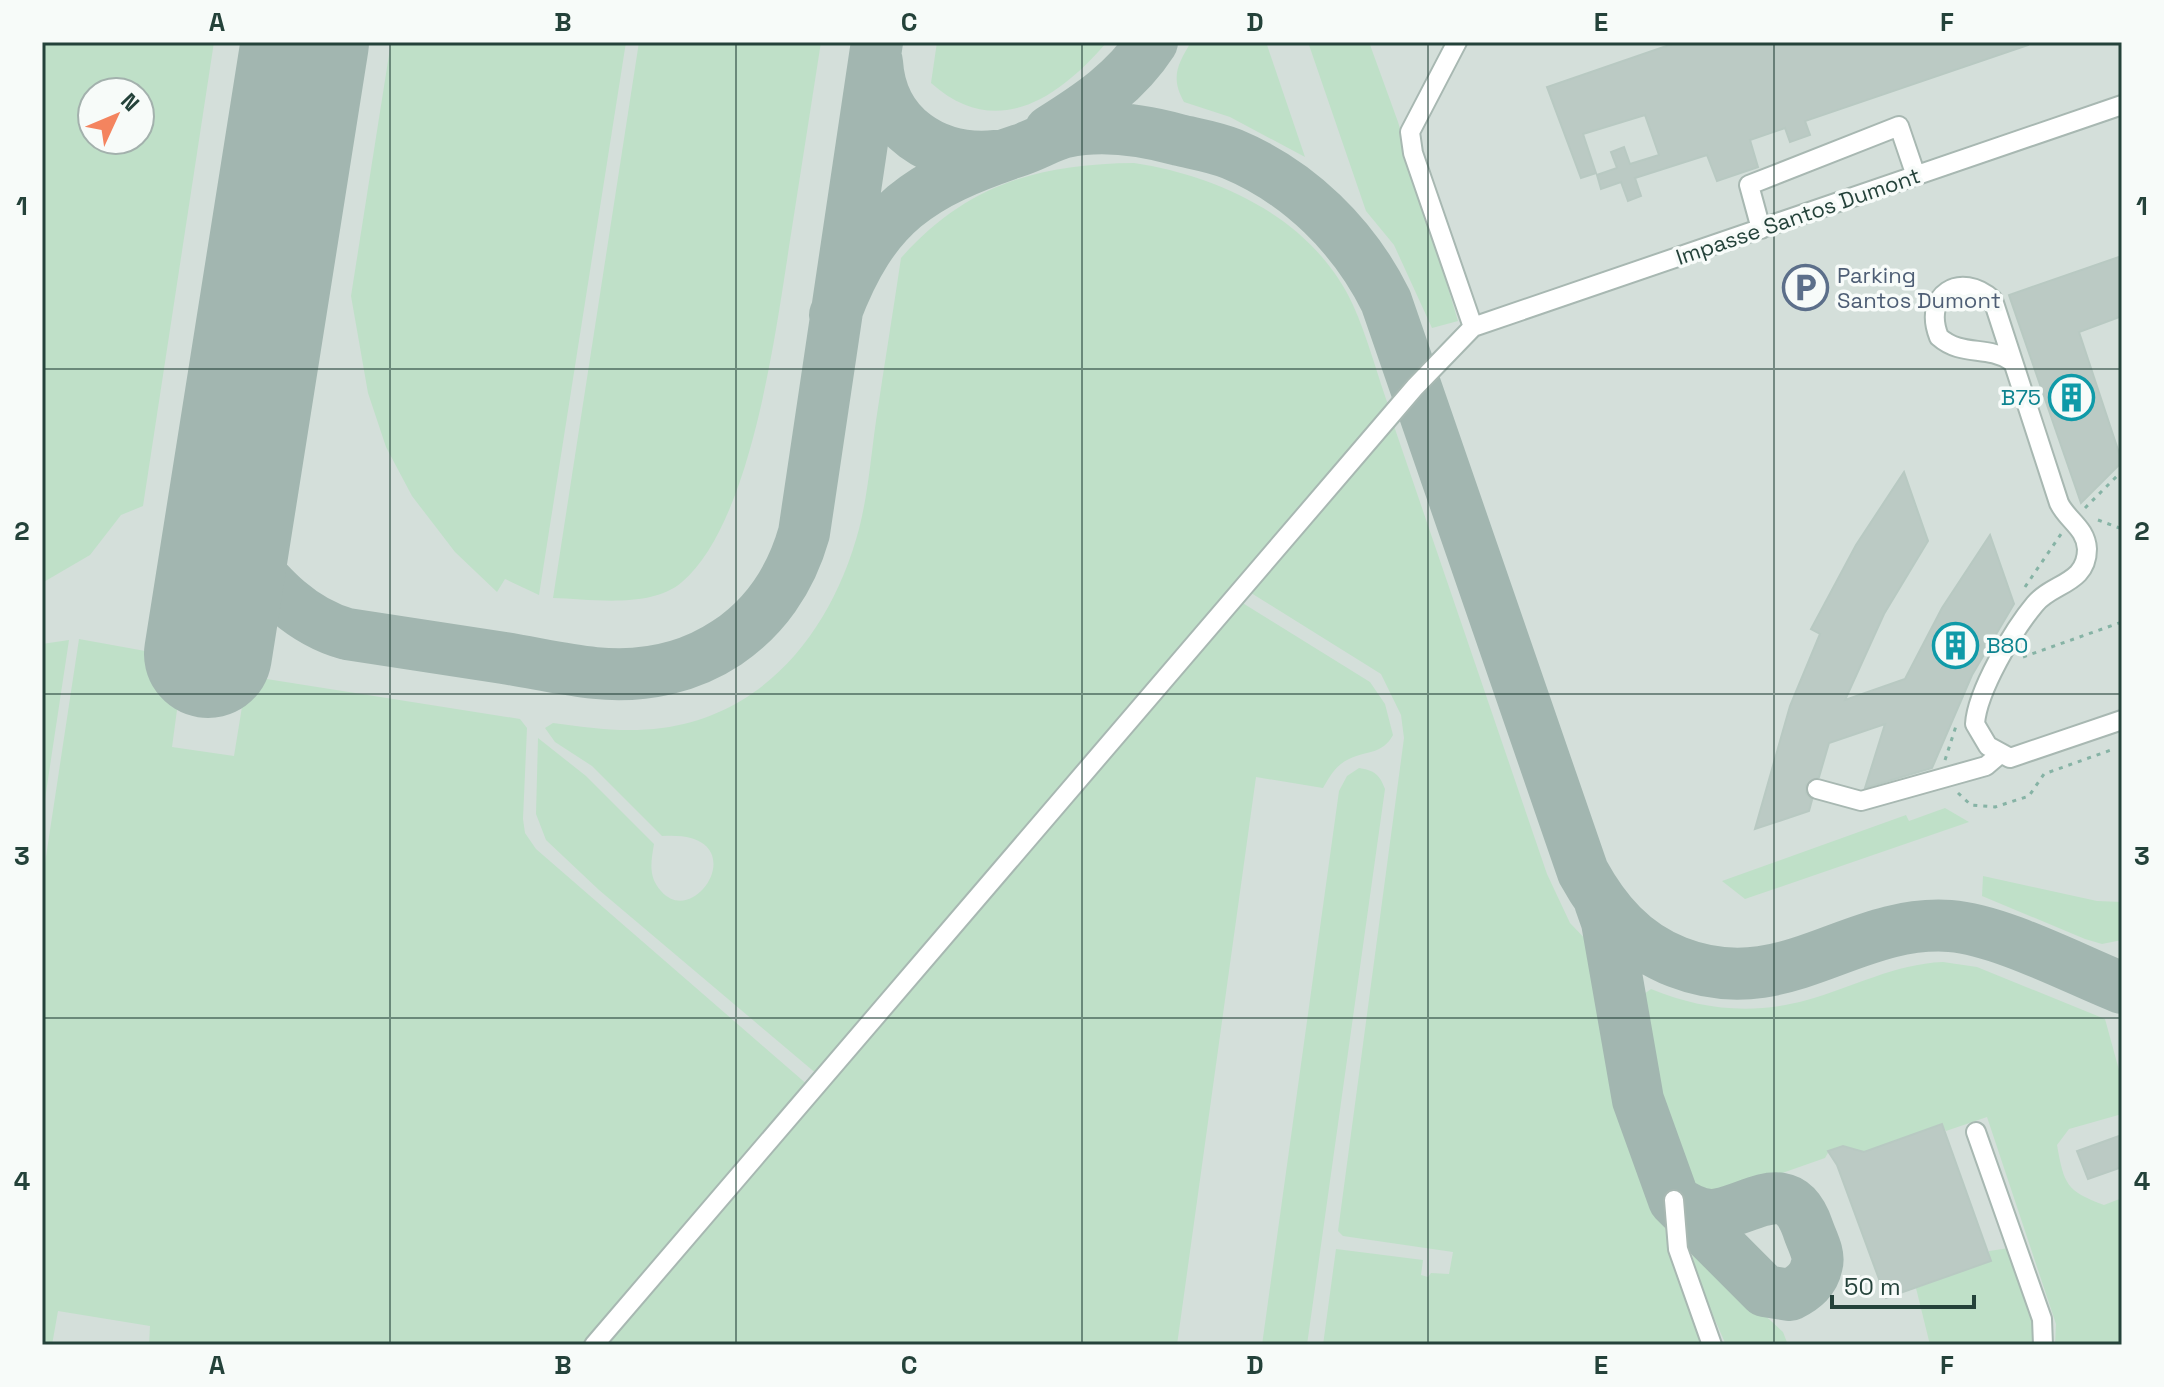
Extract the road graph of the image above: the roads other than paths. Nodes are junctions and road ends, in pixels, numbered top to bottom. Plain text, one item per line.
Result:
1 (1457, 42) edge
2 (2122, 105) edge
3 (1916, 176) junction
4 (1761, 229) junction
5 (1473, 327) junction
6 (2011, 361) junction
7 (2122, 720) edge
8 (2000, 754) junction
9 (1817, 789) dead end
10 (1976, 1132) dead end
11 (1674, 1200) dead end
12 (594, 1345) edge
13 (1712, 1345) edge
14 (2043, 1345) edge

1 - 5 street
2 - 3 street, Impasse Santos Dumont
3 - 4 street, Impasse Santos Dumont
3 - 4 street
4 - 5 street, Impasse Santos Dumont
5 - 12 street
6 - 6 street
6 - 8 street
7 - 8 street
8 - 9 street
10 - 14 street
11 - 13 street

